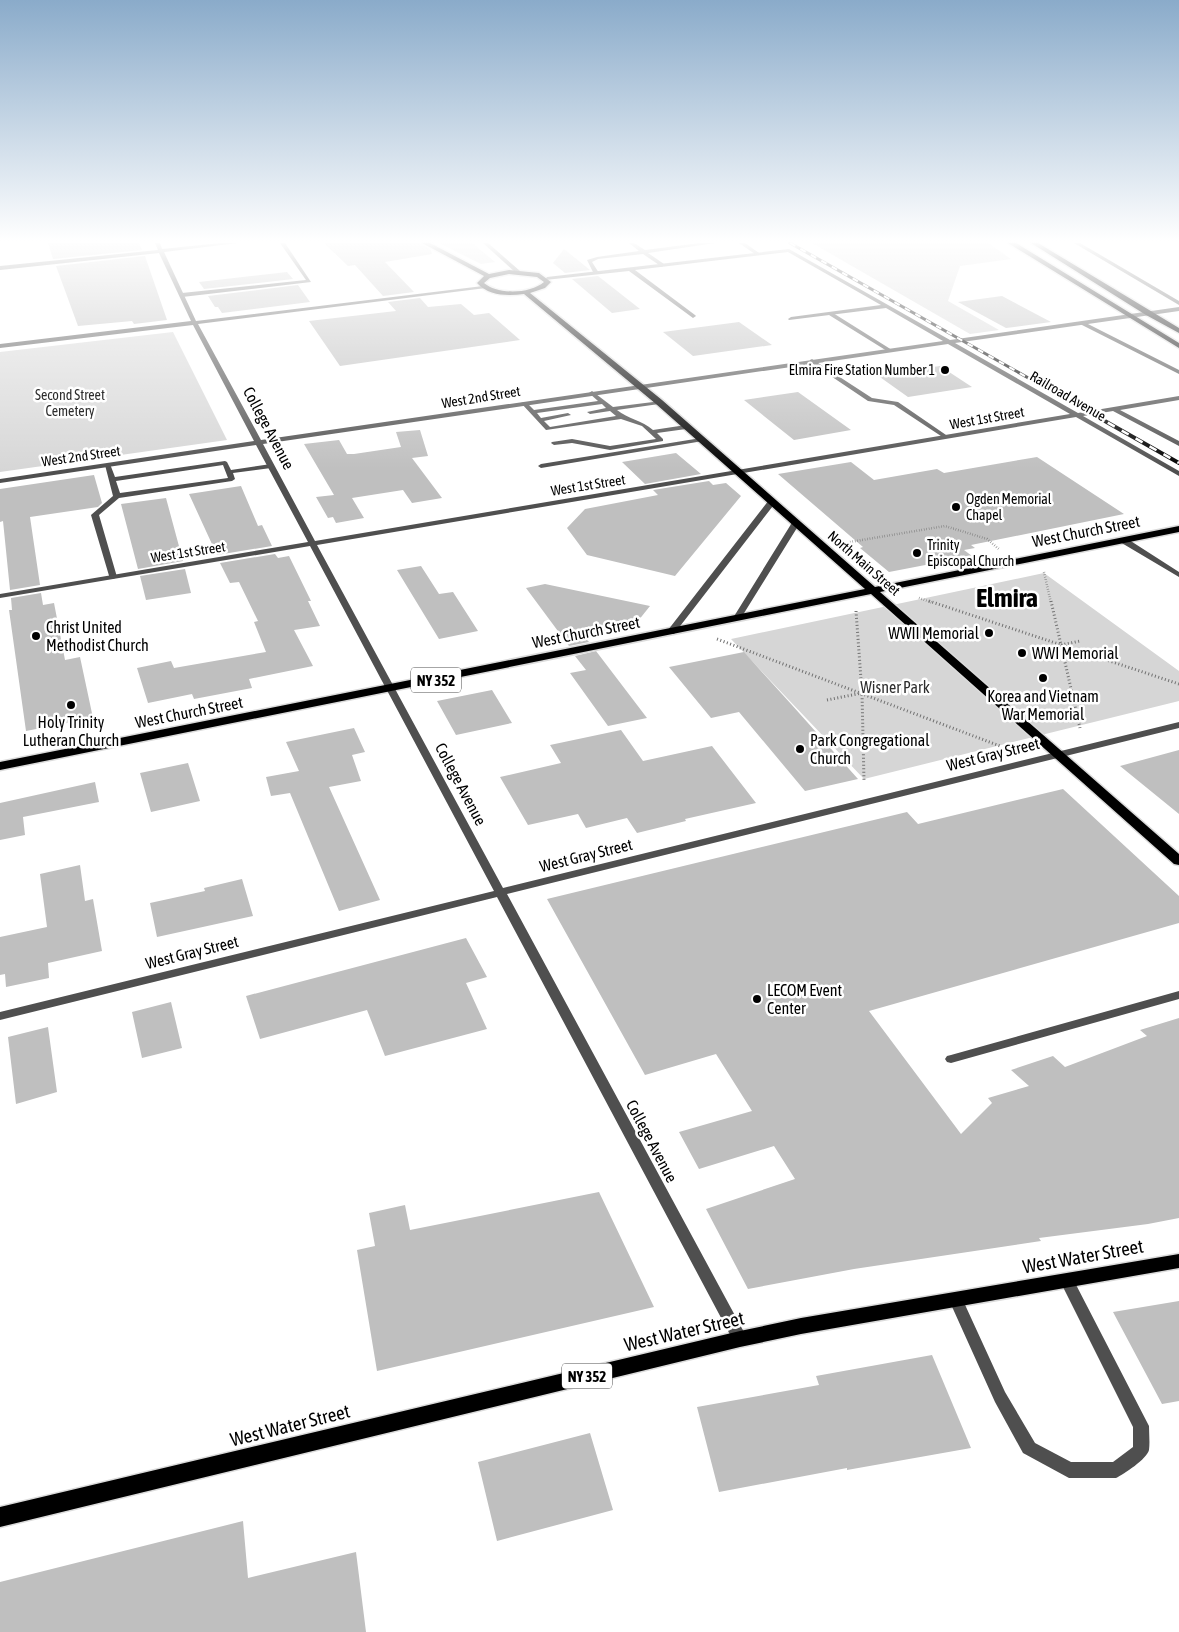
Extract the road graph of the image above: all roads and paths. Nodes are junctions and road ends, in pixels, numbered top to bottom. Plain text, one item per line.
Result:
1 (192, 319) edge
2 (226, 319) edge
3 (558, 319) edge
4 (839, 319) edge
5 (910, 319) edge
6 (1108, 319) edge
7 (1134, 319) edge
8 (1157, 319) edge
9 (194, 323) junction
10 (1082, 323) junction
11 (1179, 331) edge
12 (949, 342) junction
13 (0, 346) edge
14 (1179, 346) edge
15 (889, 350) junction
16 (812, 361) junction
17 (1179, 372) edge
18 (639, 386) junction
19 (592, 393) junction
20 (1179, 398) edge
21 (603, 402) junction
22 (659, 402) junction
23 (524, 403) junction
24 (611, 409) junction
25 (1114, 409) junction
26 (533, 412) junction
27 (590, 412) dead end
28 (568, 415) dead end
29 (1077, 415) junction
30 (621, 417) junction
31 (540, 420) junction
32 (686, 427) junction
33 (652, 432) junction
34 (946, 438) junction
35 (701, 440) junction
36 (554, 443) dead end
37 (259, 444) junction
38 (1179, 444) edge
39 (108, 465) junction
40 (271, 466) junction
41 (541, 466) dead end
42 (229, 472) junction
43 (739, 473) junction
44 (1179, 474) edge
45 (112, 479) junction
46 (0, 480) edge
47 (117, 496) junction
48 (772, 502) junction
49 (796, 523) junction
50 (1179, 529) edge
51 (1123, 540) junction
52 (850, 542) dead end
53 (313, 544) junction
54 (1002, 551) dead end
55 (1044, 572) dead end
56 (1179, 575) edge
57 (114, 577) junction
58 (872, 591) junction
59 (0, 596) edge
60 (919, 598) dead end
61 (856, 611) dead end
62 (737, 618) junction
63 (671, 632) junction
64 (717, 639) dead end
65 (1080, 641) dead end
66 (1060, 645) junction
67 (1179, 684) edge
68 (391, 689) junction
69 (862, 693) junction
70 (827, 700) dead end
71 (1179, 725) edge
72 (1080, 728) dead end
73 (1000, 746) dead end
74 (1058, 754) junction
75 (0, 766) edge
76 (864, 781) dead end
77 (1179, 861) edge
78 (500, 892) junction
79 (1179, 995) edge
80 (0, 1016) edge
81 (951, 1059) dead end
82 (1179, 1260) edge
83 (1067, 1281) junction
84 (956, 1300) junction
85 (740, 1339) junction
86 (0, 1517) edge

1 - 9 street, College Avenue
2 - 9 street
3 - 18 main road, North Main Street
4 - 15 street
5 - 12 street, Railroad Avenue
6 - 10 street, West 2nd Street
7 - 14 main road
8 - 11 main road
9 - 13 street
9 - 37 street, College Avenue
10 - 12 street, West 2nd Street
10 - 17 street
12 - 15 street, West 2nd Street
12 - 29 street, Railroad Avenue
15 - 16 street, West 2nd Street
16 - 18 street, West 2nd Street
16 - 34 street
18 - 19 street, West 2nd Street
18 - 22 main road, North Main Street
19 - 21 street
19 - 23 street, West 2nd Street
20 - 25 street, West 1st Street
21 - 24 street
21 - 26 street
22 - 24 street
22 - 32 main road, North Main Street
23 - 26 street
23 - 37 street, West 2nd Street
24 - 27 street
24 - 30 street
25 - 29 street, West 1st Street
25 - 38 street, Railroad Avenue
26 - 31 street
28 - 31 street
29 - 34 street, West 1st Street
29 - 44 street, Railroad Avenue
30 - 31 street
30 - 33 street
32 - 33 street
32 - 35 main road, North Main Street
33 - 36 street
34 - 43 street, West 1st Street
35 - 41 street
35 - 43 main road, North Main Street
37 - 39 street, West 2nd Street
37 - 40 street, College Avenue
39 - 45 street
39 - 46 street, West 2nd Street
40 - 42 street
40 - 53 street, College Avenue
42 - 45 street
42 - 47 street
43 - 48 main road, North Main Street
43 - 53 street, West 1st Street
45 - 47 street
47 - 57 street
48 - 49 main road, North Main Street
48 - 63 street
49 - 58 main road, North Main Street
49 - 62 street
50 - 51 main road, West Church Street / NY 352
51 - 56 street
51 - 58 main road, West Church Street / NY 352
52 - 54 path
53 - 57 street, West 1st Street
53 - 68 street, College Avenue
55 - 66 path
57 - 59 street, West 1st Street
58 - 62 main road, West Church Street / NY 352
58 - 74 main road, North Main Street
60 - 66 path
61 - 69 path
62 - 63 main road, West Church Street / NY 352
63 - 68 main road, West Church Street / NY 352
64 - 69 path
65 - 66 path
66 - 67 path
66 - 72 path
68 - 75 main road, West Church Street / NY 352
68 - 78 street, College Avenue
69 - 70 path
69 - 73 path
69 - 76 path
71 - 74 street, West Gray Street
74 - 77 main road, North Main Street
74 - 78 street, West Gray Street
78 - 80 street, West Gray Street
78 - 85 street, College Avenue
79 - 81 street
82 - 83 main road, West Water Street / NY 352
83 - 84 main road, West Water Street / NY 352
83 - 84 street
84 - 85 main road, West Water Street / NY 352
85 - 86 main road, West Water Street / NY 352

